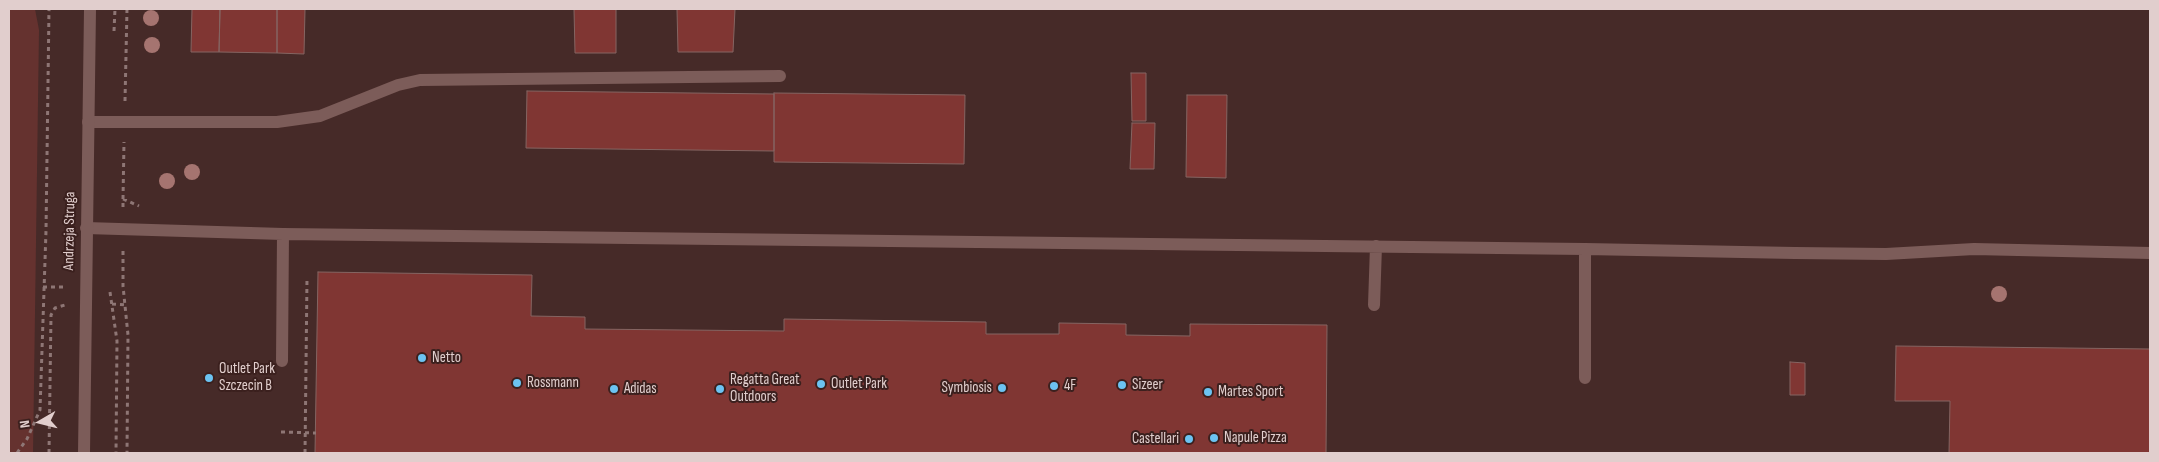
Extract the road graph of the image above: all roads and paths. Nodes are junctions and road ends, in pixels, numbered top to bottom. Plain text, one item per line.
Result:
1 (50, 9) edge
2 (90, 9) edge
3 (780, 76) dead end
4 (88, 122) junction
5 (142, 208) dead end
6 (86, 228) junction
7 (123, 228) junction
8 (283, 234) junction
9 (1376, 246) junction
10 (1585, 248) junction
11 (2150, 253) edge
12 (307, 278) dead end
13 (71, 305) dead end
14 (102, 305) dead end
15 (126, 305) junction
16 (1374, 305) dead end
17 (282, 361) dead end
18 (1585, 378) dead end
19 (281, 432) dead end
20 (306, 433) junction
21 (316, 433) dead end
22 (17, 453) edge
23 (49, 453) edge
24 (84, 453) edge
25 (127, 453) edge
26 (305, 453) edge

1 - 22 path
2 - 4 street, Andrzeja Struga
3 - 4 street
4 - 6 street, Andrzeja Struga
5 - 7 path
6 - 7 street
6 - 24 street, Andrzeja Struga
7 - 8 street
7 - 15 path
8 - 9 street
8 - 17 street
9 - 10 street
9 - 16 street
10 - 11 street
10 - 18 street
12 - 20 path
13 - 23 path
14 - 15 path
15 - 25 path
19 - 20 path
20 - 21 path
20 - 26 path

